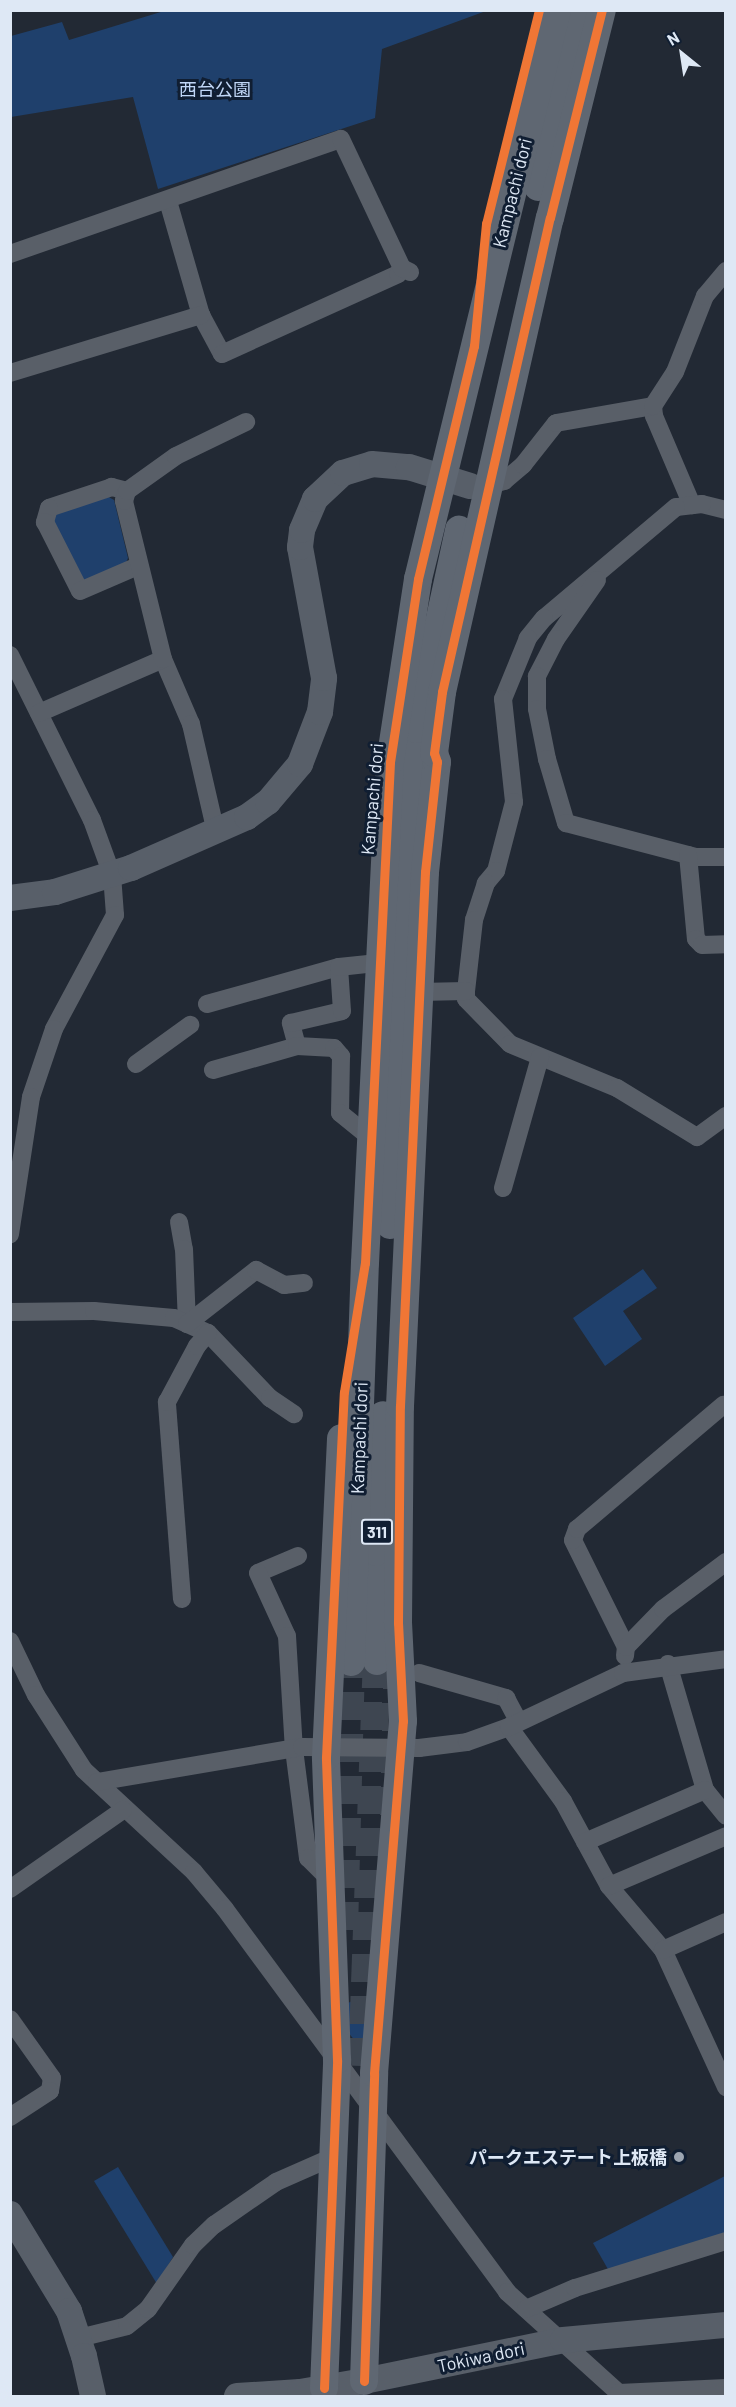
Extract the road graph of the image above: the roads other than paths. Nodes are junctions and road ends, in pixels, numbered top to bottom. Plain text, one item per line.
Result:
1 (539, 10) edge
2 (557, 10) edge
3 (580, 10) edge
4 (602, 10) edge
5 (168, 201) junction
6 (10, 254) edge
7 (726, 271) edge
8 (201, 315) junction
9 (474, 346) junction
10 (10, 373) edge
11 (653, 406) junction
12 (246, 422) dead end
13 (443, 478) junction
14 (480, 485) junction
15 (127, 490) junction
16 (692, 505) junction
17 (726, 510) edge
18 (138, 566) junction
19 (604, 568) junction
20 (10, 655) edge
21 (163, 659) junction
22 (39, 713) junction
23 (216, 832) junction
24 (688, 855) junction
25 (726, 857) edge
26 (112, 875) junction
27 (10, 898) edge
28 (726, 944) edge
29 (378, 963) junction
30 (339, 967) junction
31 (466, 991) junction
32 (418, 992) junction
33 (207, 1004) dead end
34 (190, 1025) dead end
35 (297, 1046) junction
36 (540, 1057) junction
37 (136, 1064) dead end
38 (213, 1071) dead end
39 (726, 1116) edge
40 (393, 1148) junction
41 (503, 1188) dead end
42 (179, 1222) dead end
43 (10, 1234) edge
44 (365, 1263) junction
45 (304, 1283) dead end
46 (10, 1312) edge
47 (187, 1324) junction
48 (208, 1333) junction
49 (723, 1404) dead end
50 (391, 1405) junction
51 (294, 1414) dead end
52 (298, 1556) dead end
53 (726, 1562) edge
54 (182, 1599) dead end
55 (10, 1641) edge
56 (626, 1647) junction
57 (726, 1659) edge
58 (668, 1665) junction
59 (419, 1673) dead end
60 (623, 1673) junction
61 (514, 1724) junction
62 (298, 1748) junction
63 (96, 1782) junction
64 (705, 1790) junction
65 (123, 1810) junction
66 (726, 1816) edge
67 (726, 1836) edge
68 (585, 1842) junction
69 (330, 1879) junction
70 (609, 1886) junction
71 (10, 1889) edge
72 (726, 1922) edge
73 (663, 1950) junction
74 (334, 2009) junction
75 (378, 2017) junction
76 (10, 2019) edge
77 (717, 2050) edge
78 (336, 2060) junction
79 (726, 2087) edge
80 (372, 2112) junction
81 (10, 2117) edge
82 (333, 2157) junction
83 (14, 2225) edge
84 (726, 2241) edge
85 (526, 2309) junction
86 (726, 2325) edge
87 (79, 2338) junction
88 (563, 2340) junction
89 (364, 2381) junction
90 (324, 2388) junction
91 (726, 2388) edge
92 (620, 2395) edge
93 (93, 2397) edge
94 (237, 2397) edge

1 - 9 main road
2 - 9 main road, Kampachi dori / 311
3 - 14 main road, Kampachi dori / 311
4 - 14 main road
5 - 6 street
5 - 8 street
5 - 8 street
7 - 11 street
8 - 10 street
9 - 13 main road, Kampachi dori / 311
11 - 14 street
11 - 16 street
12 - 15 street
13 - 14 street
13 - 23 street
13 - 29 main road, Kampachi dori / 311
14 - 32 main road
14 - 40 main road, Kampachi dori / 311
15 - 18 street
15 - 18 street
16 - 17 street
16 - 19 street
18 - 21 street
19 - 24 street
19 - 31 street
20 - 22 street
21 - 22 street
21 - 23 street
22 - 26 street
23 - 26 street
24 - 25 street
24 - 28 street
26 - 27 street
26 - 43 street
29 - 30 street
29 - 40 main road, Kampachi dori / 311
30 - 33 street
30 - 35 street
31 - 32 street
31 - 36 street
32 - 40 main road
34 - 37 street
35 - 38 street
35 - 40 street
36 - 39 street
36 - 41 street
40 - 44 main road, Kampachi dori / 311
40 - 50 main road, Kampachi dori / 311
40 - 50 main road
42 - 47 street
44 - 50 main road, Kampachi dori / 311
44 - 69 main road
45 - 47 street
46 - 47 street
47 - 48 street
48 - 51 street
48 - 54 street
49 - 56 street
50 - 75 main road
52 - 62 street
53 - 56 street
55 - 63 street
56 - 60 street
57 - 58 street
58 - 60 street
58 - 64 street
59 - 61 street
60 - 61 street
61 - 62 street
61 - 68 street
62 - 63 street
62 - 69 street
63 - 65 street
64 - 66 street
64 - 68 street
65 - 71 street
65 - 78 street
67 - 70 street
68 - 70 street
69 - 74 main road
70 - 73 street
72 - 73 street
73 - 77 street
74 - 75 main road
74 - 78 main road
75 - 80 main road
76 - 81 street
77 - 79 street
78 - 80 street
78 - 82 main road
80 - 85 street
80 - 89 main road
82 - 87 street
82 - 90 main road
83 - 87 street
84 - 85 street
85 - 88 street
86 - 88 street, Tokiwa dori
87 - 93 street
88 - 89 street, Tokiwa dori
88 - 92 street
89 - 90 street, Tokiwa dori
90 - 94 street, Tokiwa dori
91 - 92 street

